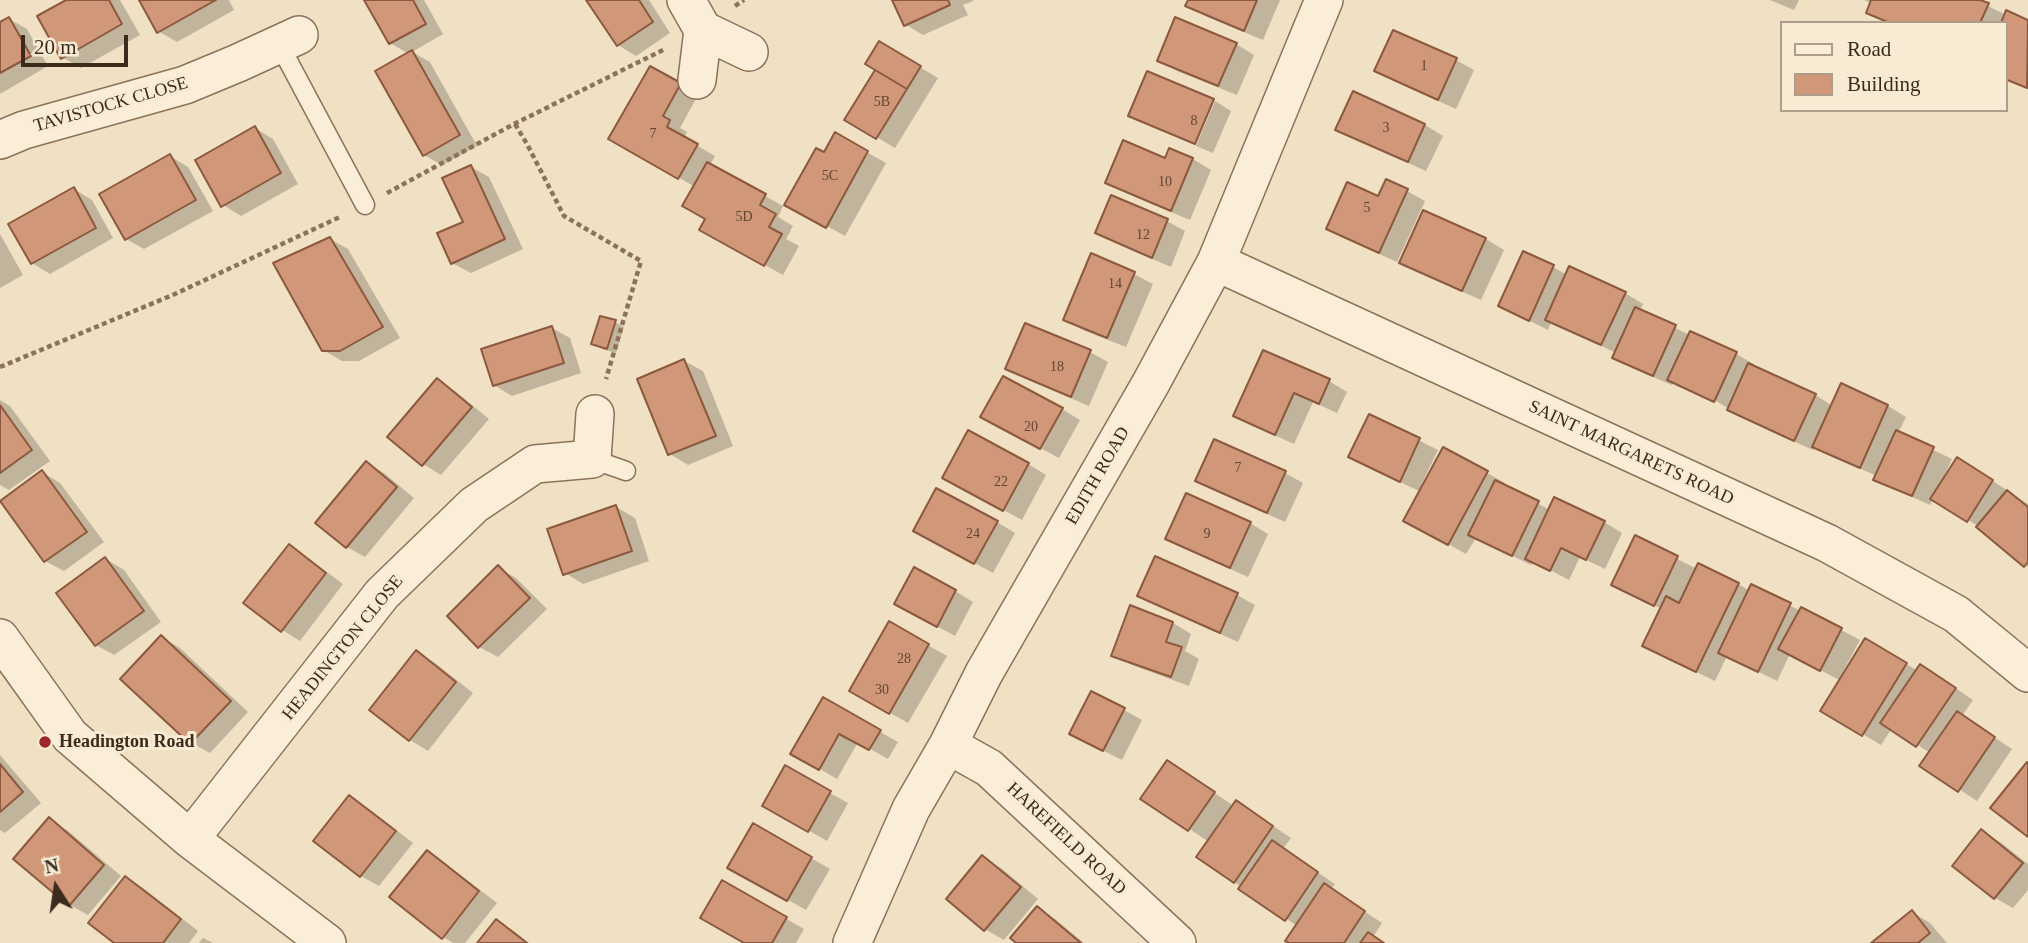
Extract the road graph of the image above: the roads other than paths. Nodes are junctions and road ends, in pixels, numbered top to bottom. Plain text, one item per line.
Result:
1 (1324, 0) edge
2 (694, 15) edge
3 (289, 39) joint
4 (749, 52) dead end
5 (697, 80) dead end
6 (0, 140) edge
7 (365, 205) dead end
8 (1216, 262) junction
9 (595, 414) road end
10 (592, 459) junction
11 (626, 471) dead end
12 (0, 638) edge
13 (2028, 673) edge
14 (948, 745) junction
15 (190, 839) junction
16 (327, 943) edge
17 (852, 943) edge
18 (1177, 943) edge

1 - 8 street, EDITH ROAD
2 - 4 street
2 - 5 street
3 - 6 street, TAVISTOCK CLOSE
3 - 7 lane
8 - 13 street, SAINT MARGARETS ROAD
8 - 14 street, EDITH ROAD
9 - 10 street
10 - 11 lane
10 - 15 street, HEADINGTON CLOSE
12 - 15 street
14 - 17 street, EDITH ROAD
14 - 18 street, HAREFIELD ROAD
15 - 16 street

